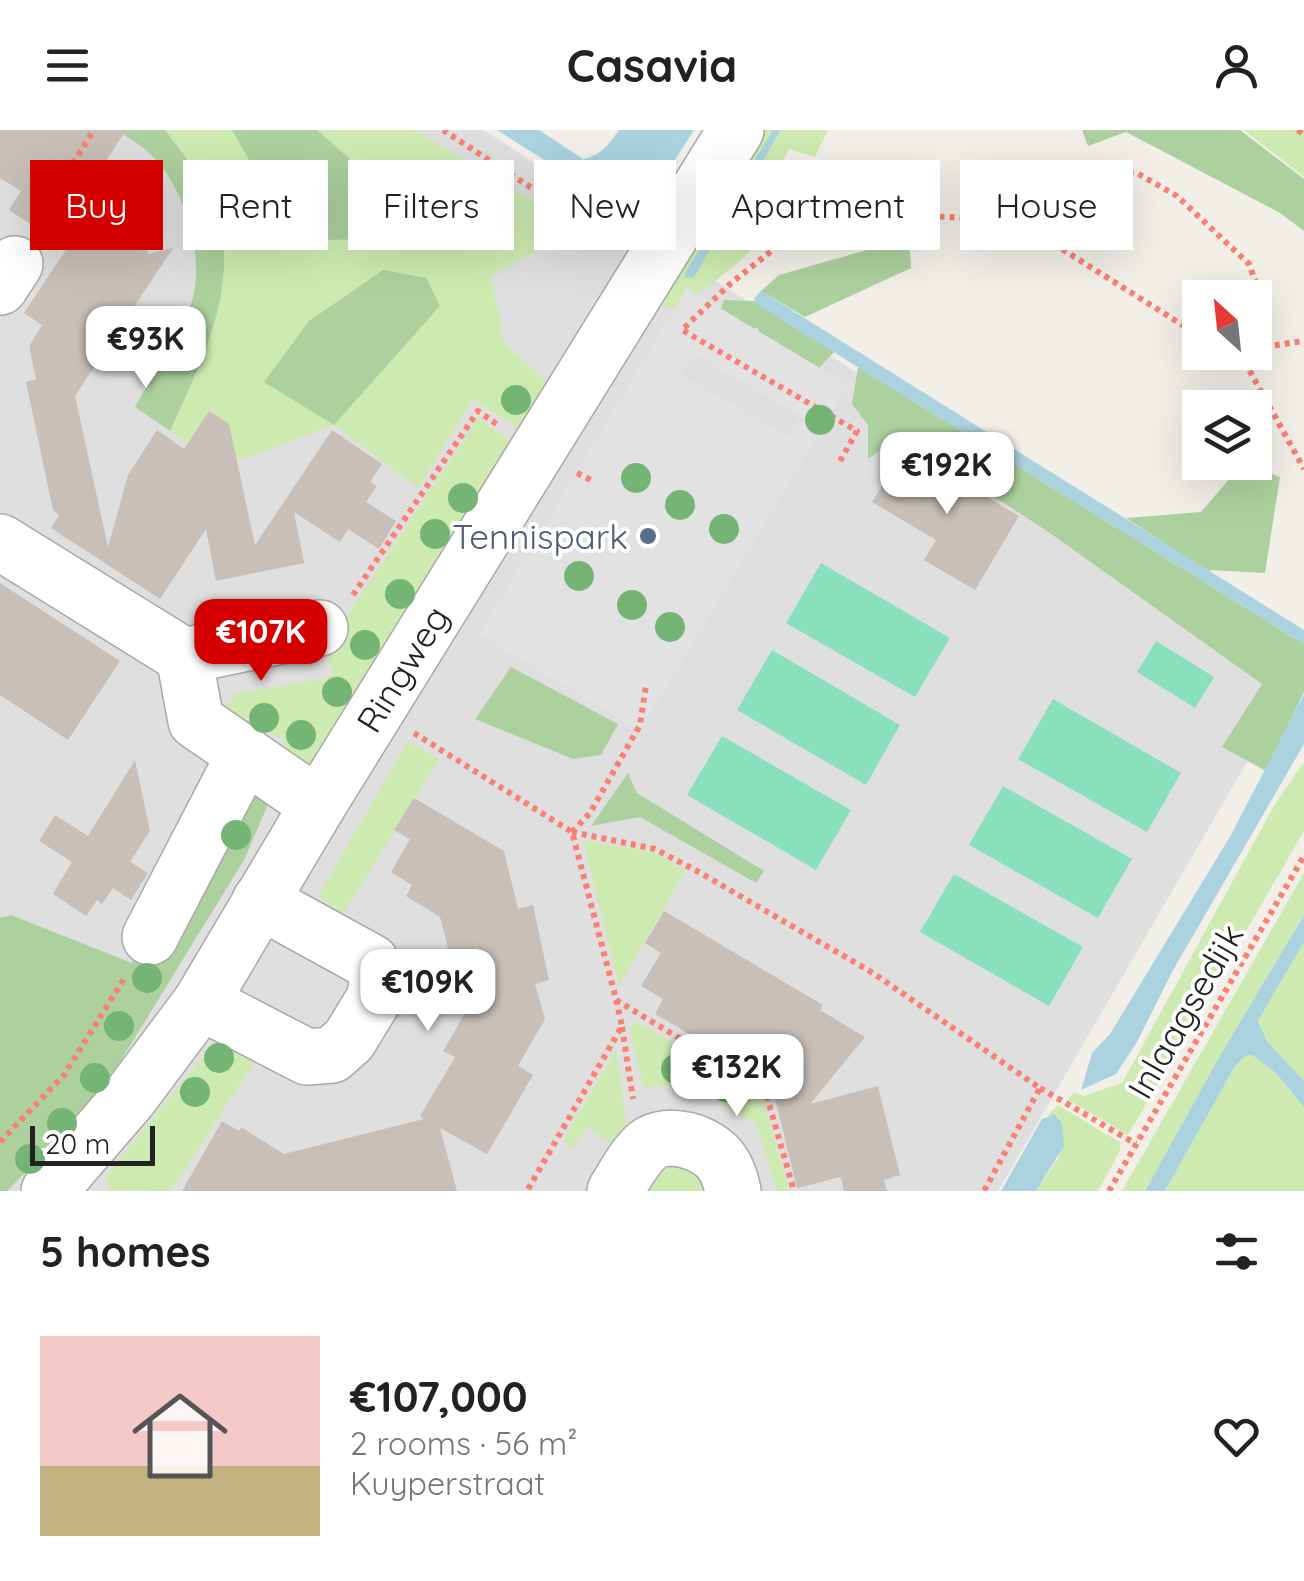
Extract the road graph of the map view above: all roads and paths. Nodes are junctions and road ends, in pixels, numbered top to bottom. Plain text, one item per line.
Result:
1 (94, 130) edge
2 (444, 130) edge
3 (736, 130) edge
4 (1133, 173) edge
5 (960, 218) edge
6 (1062, 250) edge
7 (650, 265) junction
8 (7, 275) edge
9 (1255, 280) edge
10 (1182, 325) edge
11 (1304, 340) edge
12 (1272, 345) edge
13 (1249, 370) edge
14 (537, 452) junction
15 (840, 462) dead end
16 (1304, 469) edge
17 (591, 480) dead end
18 (0, 542) edge
19 (320, 628) joint
20 (184, 656) junction
21 (646, 686) dead end
22 (380, 711) junction
23 (245, 754) junction
24 (318, 805) junction
25 (572, 832) junction
26 (1304, 856) edge
27 (260, 902) junction
28 (150, 937) joint
29 (616, 999) junction
30 (201, 1002) junction
31 (622, 1026) junction
32 (1040, 1088) junction
33 (0, 1142) edge
34 (649, 1144) junction
35 (1136, 1144) junction
36 (50, 1191) edge
37 (526, 1191) edge
38 (615, 1191) edge
39 (734, 1191) edge
40 (794, 1191) edge
41 (984, 1191) edge
42 (1108, 1191) edge

1 - 8 path
2 - 7 path
3 - 7 street, Ringweg
4 - 9 path
5 - 15 path
6 - 10 path
7 - 14 street, Ringweg
11 - 12 path
13 - 16 path
14 - 17 path
14 - 19 path
14 - 22 street, Ringweg
18 - 20 street
19 - 20 street
20 - 23 street
21 - 25 path
22 - 24 street, Ringweg
22 - 25 path
23 - 24 street
23 - 28 street
24 - 27 street, Ringweg
25 - 29 path
25 - 32 path
26 - 35 path, Inlaagsedijk
27 - 30 street, Ringweg
27 - 30 street
28 - 33 path
29 - 31 path
29 - 40 path
30 - 36 street, Ringweg
31 - 34 path
31 - 37 path
32 - 35 path
32 - 41 path
34 - 38 street
34 - 39 street
35 - 42 path, Inlaagsedijk

